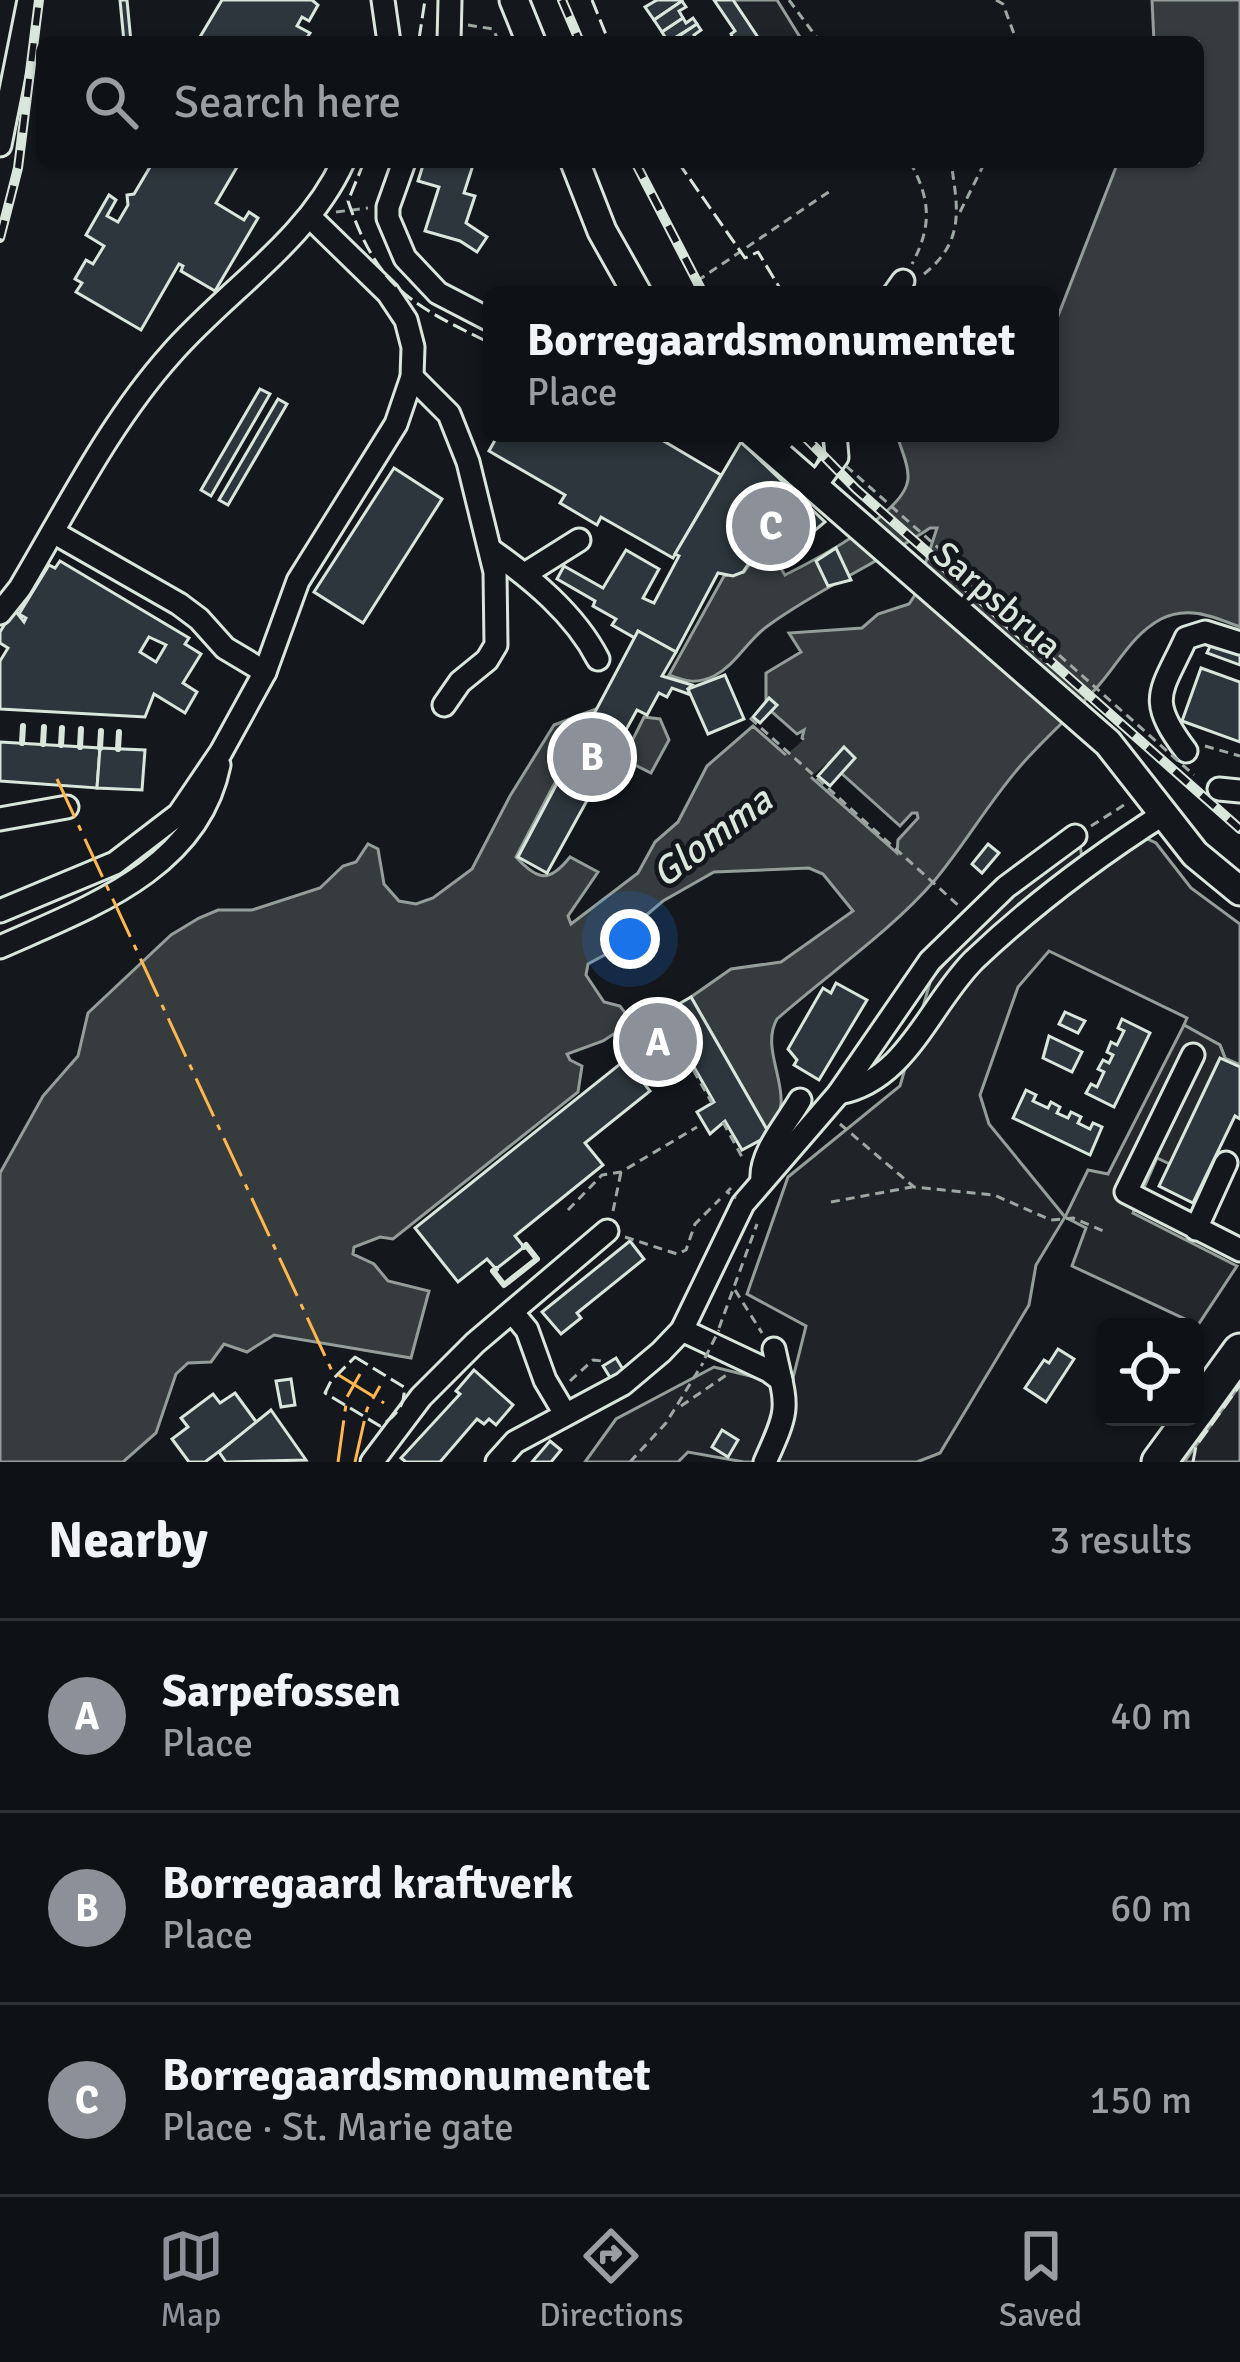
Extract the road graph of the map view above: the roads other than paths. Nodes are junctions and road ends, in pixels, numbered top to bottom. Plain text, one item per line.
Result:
1 (28, 0) edge
2 (383, 0) edge
3 (450, 0) edge
4 (514, 0) edge
5 (388, 36) edge
6 (449, 36) edge
7 (529, 36) edge
8 (0, 146) edge
9 (340, 168) edge
10 (402, 168) edge
11 (577, 168) edge
12 (310, 218) junction
13 (633, 286) edge
14 (483, 316) edge
15 (412, 377) junction
16 (763, 442) edge
17 (836, 442) edge
18 (815, 486) junction
19 (53, 532) junction
20 (579, 540) dead end
21 (491, 550) junction
22 (525, 574) junction
23 (0, 613) edge
24 (1240, 644) edge
25 (598, 659) dead end
26 (266, 672) junction
27 (444, 705) dead end
28 (1186, 751) road end
29 (221, 752) junction
30 (67, 807) dead end
31 (1165, 813) junction
32 (0, 819) edge
33 (1075, 836) road end
34 (1240, 891) edge
35 (0, 911) edge
36 (0, 947) edge
37 (1193, 1055) dead end
38 (839, 1093) junction
39 (800, 1100) dead end
40 (1226, 1162) dead end
41 (763, 1170) junction
42 (1196, 1229) junction
43 (607, 1231) road end
44 (1240, 1250) edge
45 (512, 1312) junction
46 (682, 1330) junction
47 (774, 1349) road end
48 (1240, 1351) edge
49 (781, 1380) junction
50 (1204, 1401) edge
51 (560, 1403) junction
52 (1186, 1426) edge
53 (372, 1462) edge
54 (497, 1462) edge
55 (765, 1462) edge
56 (1159, 1462) edge

1 - 8 street
2 - 5 street
3 - 6 street
4 - 7 main road
9 - 12 street
10 - 14 street
11 - 13 main road
12 - 15 street
12 - 19 street
15 - 21 street
15 - 26 street
16 - 18 main road, Sarpsbrua
17 - 18 street
18 - 31 main road, Sarpsbrua
19 - 23 street
19 - 26 street
20 - 22 street
21 - 22 street
21 - 27 street
22 - 25 street
24 - 28 street
26 - 29 street
29 - 35 street
29 - 36 street
30 - 32 street
31 - 34 main road, Sarpsbrua
31 - 38 street
33 - 38 street
37 - 42 street
38 - 41 street
39 - 41 street
40 - 42 street
41 - 46 street
42 - 44 street
43 - 45 street
45 - 51 street
45 - 53 street
46 - 49 street
46 - 51 street
47 - 49 street
48 - 50 highway
49 - 55 street
51 - 54 street
52 - 56 highway

